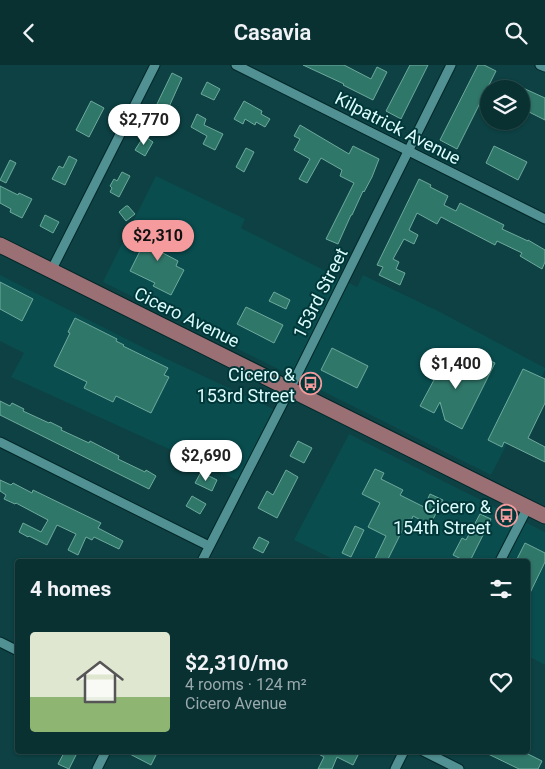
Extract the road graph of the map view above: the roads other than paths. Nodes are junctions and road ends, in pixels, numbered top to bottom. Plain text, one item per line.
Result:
1 (155, 65) edge
2 (236, 65) edge
3 (451, 65) edge
4 (540, 65) edge
5 (545, 67) edge
6 (409, 152) junction
7 (545, 219) edge
8 (0, 245) edge
9 (52, 271) junction
10 (290, 389) junction
11 (0, 442) edge
12 (528, 507) junction
13 (545, 515) edge
14 (209, 546) junction
15 (203, 559) edge
16 (501, 559) edge
17 (0, 642) edge
18 (15, 650) edge
19 (104, 754) edge
20 (402, 754) edge
21 (429, 754) edge
22 (97, 769) edge
23 (395, 769) edge
24 (458, 769) edge

1 - 9 street
2 - 6 street, Kilpatrick Avenue
3 - 6 street, 153rd Street
4 - 5 street
6 - 7 street, Kilpatrick Avenue
6 - 10 street, 153rd Street
8 - 9 main road, Cicero Avenue
9 - 10 main road, Cicero Avenue
10 - 12 main road, Cicero Avenue
10 - 14 street, 153rd Street
11 - 14 street
12 - 13 main road, Cicero Avenue
12 - 16 street
14 - 15 street, 153rd Street
17 - 18 street
19 - 22 street
20 - 23 street
21 - 24 street

